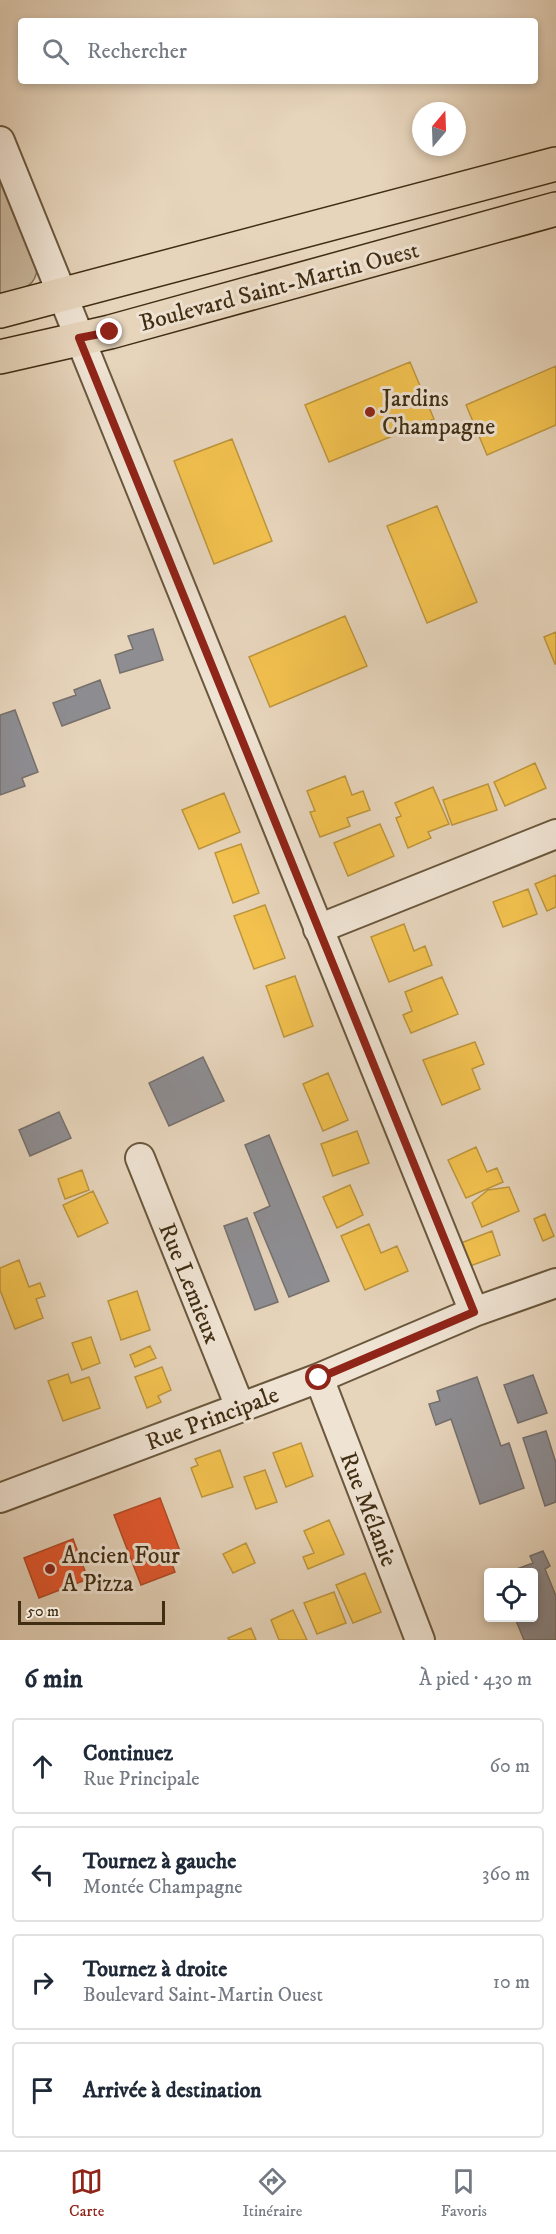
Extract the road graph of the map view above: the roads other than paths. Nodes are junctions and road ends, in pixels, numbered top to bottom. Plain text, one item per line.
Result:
1 (0, 141) edge
2 (556, 147) edge
3 (556, 164) edge
4 (520, 173) junction
5 (556, 209) edge
6 (556, 218) edge
7 (512, 222) junction
8 (62, 295) junction
9 (0, 311) edge
10 (79, 338) junction
11 (0, 357) edge
12 (556, 834) edge
13 (318, 929) junction
14 (140, 1158) dead end
15 (556, 1284) edge
16 (474, 1312) junction
17 (319, 1378) junction
18 (240, 1407) junction
19 (0, 1497) edge
20 (419, 1640) edge

1 - 8 street
2 - 4 main road
3 - 4 main road, Boulevard Saint-Martin Ouest
4 - 8 main road, Boulevard Saint-Martin Ouest
5 - 7 main road, Boulevard Saint-Martin Ouest
6 - 7 main road
7 - 10 main road, Boulevard Saint-Martin Ouest
8 - 9 main road, Boulevard Saint-Martin Ouest
8 - 10 street
10 - 11 main road, Boulevard Saint-Martin Ouest
10 - 13 street
12 - 13 street
13 - 16 street
14 - 18 street, Rue Lemieux
15 - 16 street, Rue Principale
16 - 17 street, Rue Principale
17 - 18 street, Rue Principale
17 - 20 street, Rue Mélanie
18 - 19 street, Rue Principale

